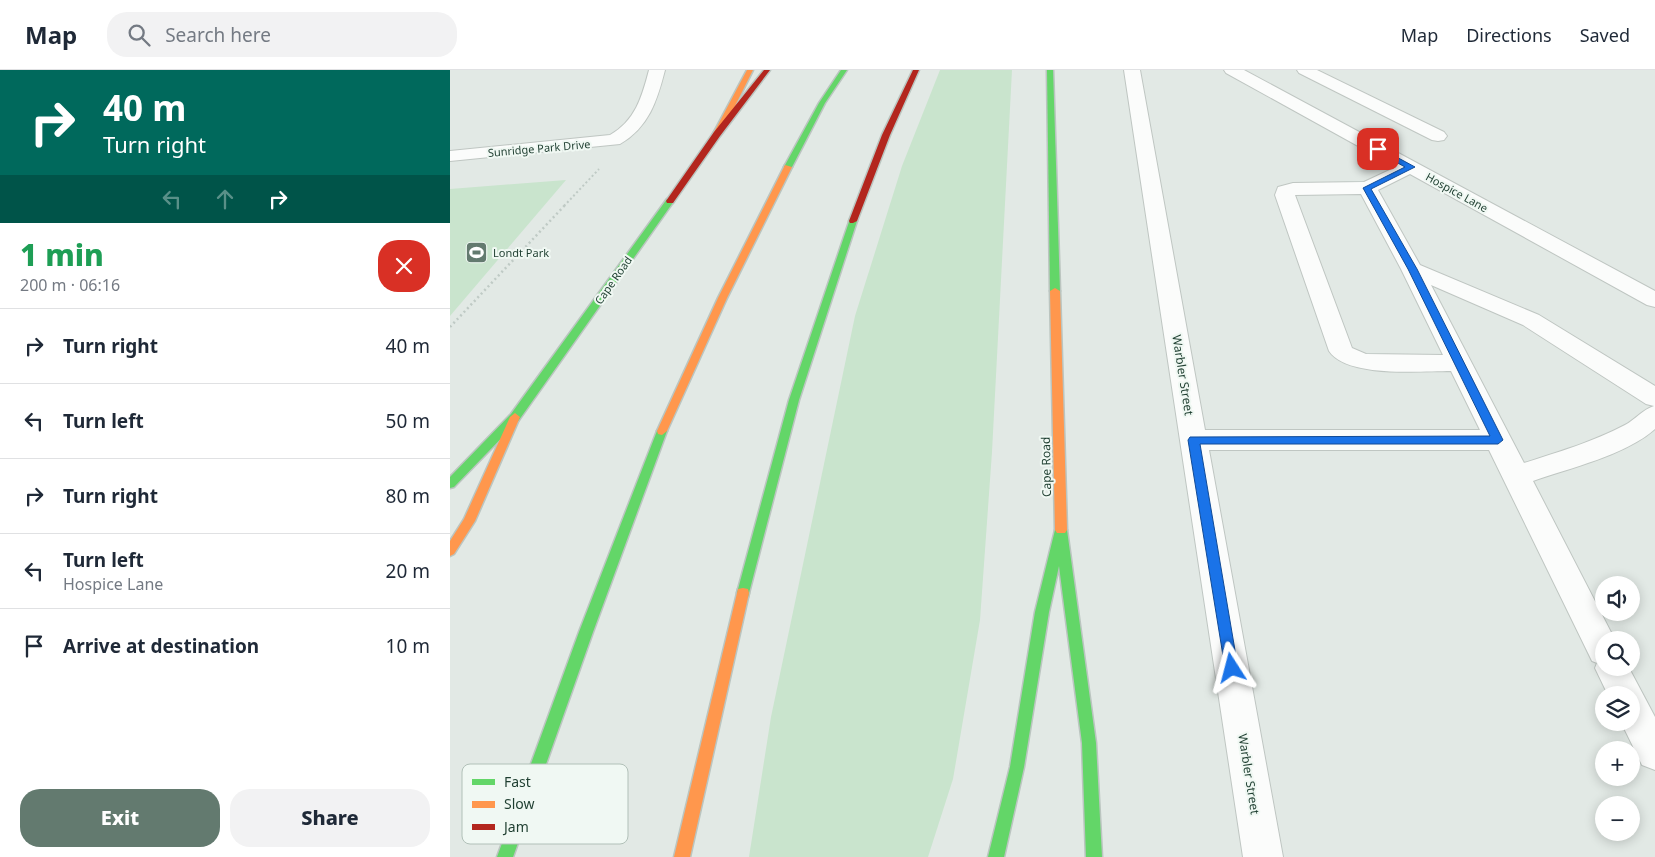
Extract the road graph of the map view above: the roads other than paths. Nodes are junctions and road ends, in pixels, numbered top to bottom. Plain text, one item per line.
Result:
1 (657, 70) edge
2 (750, 70) edge
3 (767, 70) edge
4 (844, 70) edge
5 (916, 70) edge
6 (1050, 70) edge
7 (1132, 70) edge
8 (1232, 70) edge
9 (1305, 70) edge
10 (717, 134) junction
11 (1438, 136) dead end
12 (450, 156) edge
13 (1411, 167) junction
14 (1367, 188) junction
15 (1412, 269) junction
16 (1655, 300) edge
17 (1460, 363) junction
18 (1655, 398) edge
19 (1655, 415) edge
20 (515, 417) junction
21 (1194, 440) junction
22 (1498, 440) junction
23 (1516, 476) junction
24 (450, 484) edge
25 (1061, 534) junction
26 (450, 551) edge
27 (1595, 633) edge
28 (1640, 724) edge
29 (1655, 753) edge
30 (538, 764) edge
31 (510, 844) edge
32 (505, 857) edge
33 (682, 857) edge
34 (996, 857) edge
35 (1094, 857) edge
36 (1263, 857) edge

1 - 12 street, Sunridge Park Drive
2 - 10 main road
3 - 10 main road, Cape Road
4 - 30 main road
5 - 33 main road
6 - 25 main road, Cape Road
7 - 21 street, Warbler Street
8 - 13 street, Hospice Lane
9 - 11 street
10 - 20 main road, Cape Road
13 - 14 street
13 - 16 street, Hospice Lane
14 - 15 street
14 - 17 street
15 - 17 street
15 - 18 street
17 - 22 street
19 - 23 street
20 - 24 main road, Cape Road
20 - 26 main road
21 - 22 street
21 - 36 street, Warbler Street
22 - 23 street
23 - 27 street
25 - 34 main road, Cape Road
25 - 35 main road
28 - 29 street
31 - 32 main road

